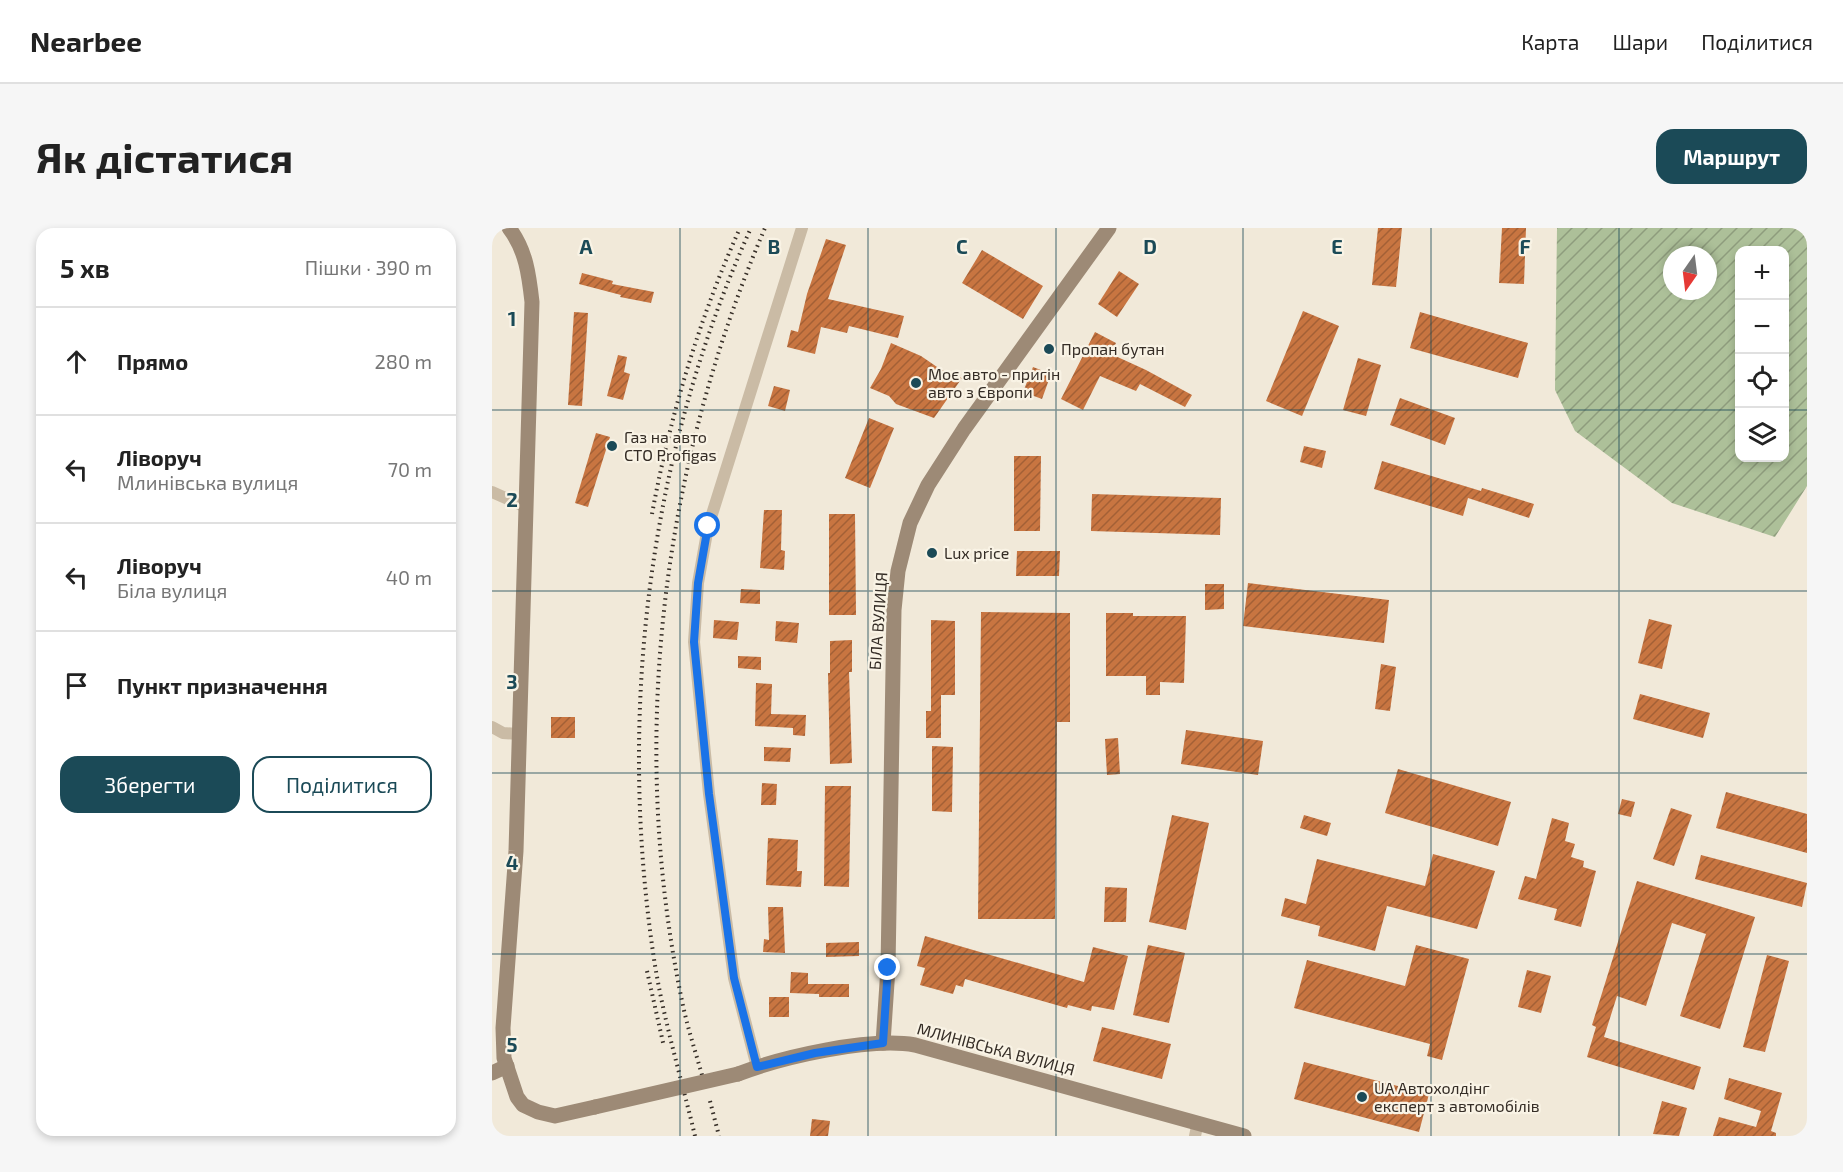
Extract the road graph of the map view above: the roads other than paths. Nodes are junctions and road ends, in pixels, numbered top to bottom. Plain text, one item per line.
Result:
1 (508, 228) edge
2 (802, 228) edge
3 (1109, 228) edge
4 (492, 492) edge
5 (526, 507) junction
6 (492, 727) edge
7 (519, 735) junction
8 (883, 1043) junction
9 (507, 1066) junction
10 (757, 1067) junction
11 (492, 1073) edge
12 (1196, 1129) edge
13 (1244, 1136) edge

1 - 5 main road, МЛИНІВСЬКА ВУЛИЦЯ
2 - 10 street
3 - 8 main road, БІЛА ВУЛИЦЯ
4 - 5 street
5 - 7 main road, МЛИНІВСЬКА ВУЛИЦЯ
6 - 7 street
7 - 9 main road, МЛИНІВСЬКА ВУЛИЦЯ
8 - 10 main road, МЛИНІВСЬКА ВУЛИЦЯ
8 - 12 main road, МЛИНІВСЬКА ВУЛИЦЯ
9 - 10 main road, МЛИНІВСЬКА ВУЛИЦЯ, bridge
9 - 11 main road
12 - 13 main road, МЛИНІВСЬКА ВУЛИЦЯ

